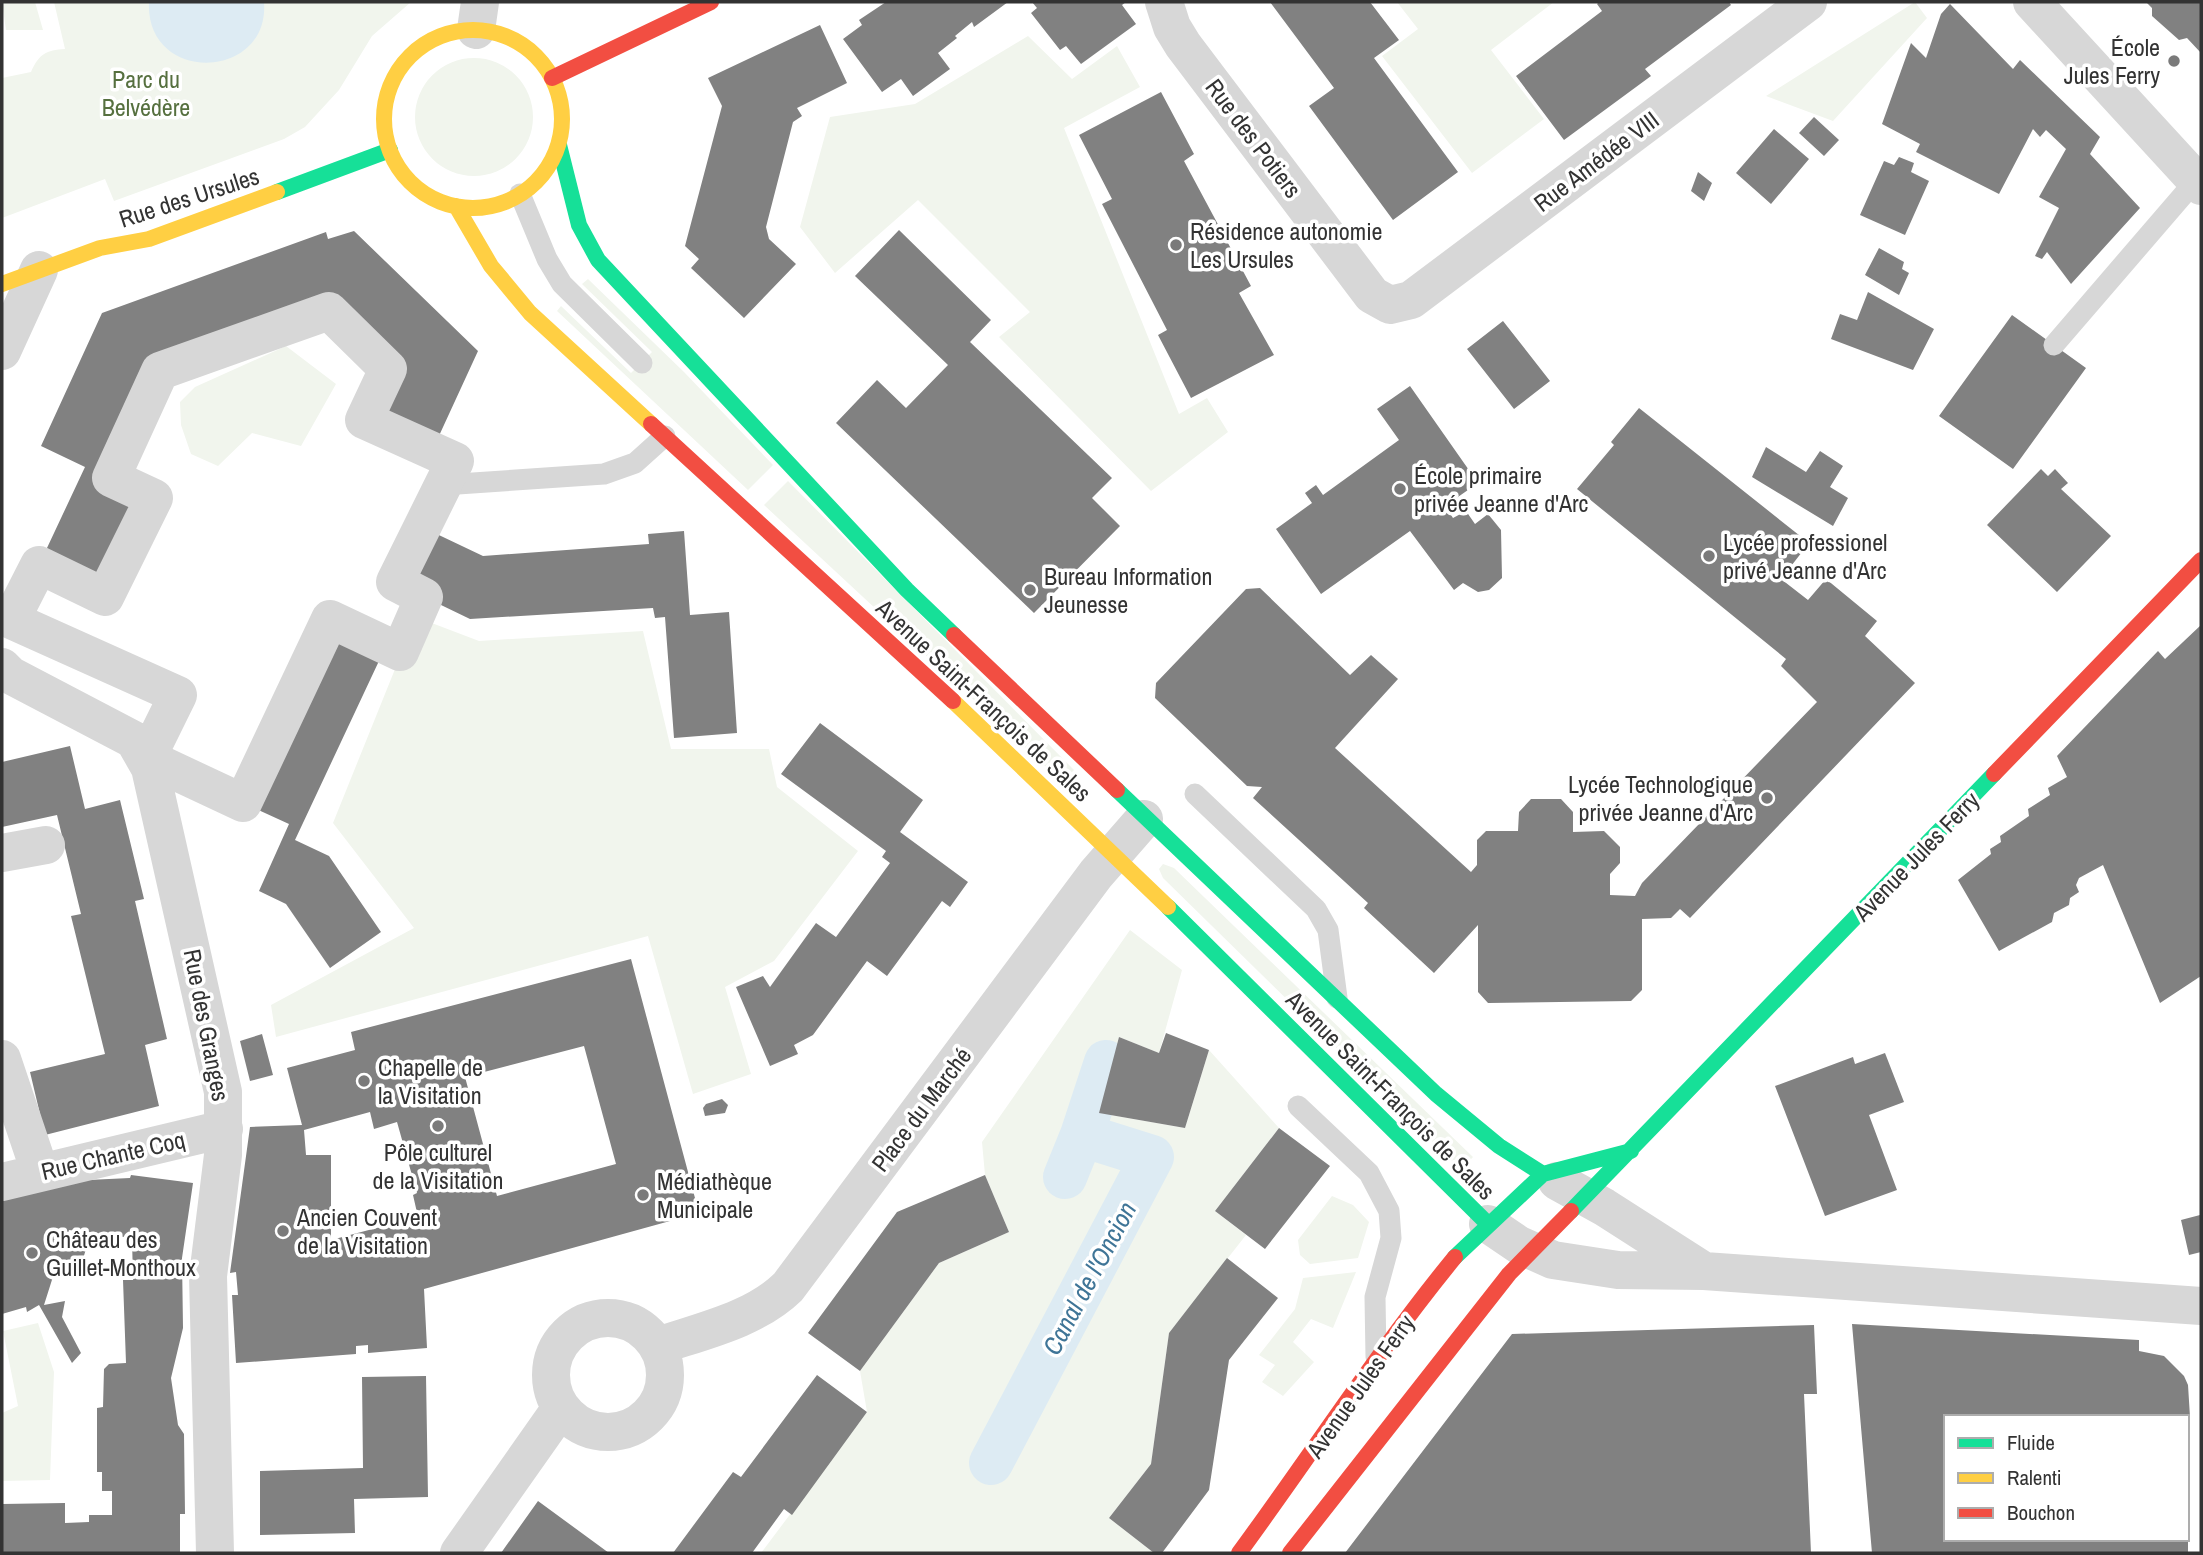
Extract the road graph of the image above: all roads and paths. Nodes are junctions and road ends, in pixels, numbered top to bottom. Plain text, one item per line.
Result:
1 (711, 2) edge
2 (1164, 2) edge
3 (1808, 2) edge
4 (2032, 2) edge
5 (478, 16) edge
6 (552, 78) junction
7 (559, 145) junction
8 (390, 150) junction
9 (2199, 183) edge
10 (520, 194) junction
11 (456, 206) junction
12 (39, 271) junction
13 (2, 284) edge
14 (1380, 302) joint
15 (2054, 345) dead end
16 (2, 351) edge
17 (642, 363) dead end
18 (665, 436) junction
19 (443, 485) junction
20 (2201, 560) edge
21 (2, 667) edge
22 (147, 758) junction
23 (1195, 794) dead end
24 (1144, 819) junction
25 (47, 845) dead end
26 (2, 853) edge
27 (1114, 854) junction
28 (1337, 1000) junction
29 (2, 1059) edge
30 (1298, 1106) dead end
31 (224, 1129) junction
32 (1631, 1151) junction
33 (40, 1172) junction
34 (1543, 1174) junction
35 (2, 1182) edge
36 (1586, 1198) junction
37 (1488, 1224) junction
38 (1531, 1251) junction
39 (1704, 1271) junction
40 (2201, 1306) edge
41 (658, 1346) junction
42 (1376, 1363) junction
43 (561, 1408) junction
44 (215, 1553) edge
45 (459, 1553) edge
46 (1239, 1553) edge
47 (1290, 1553) edge

1 - 6 street
2 - 14 street, Rue des Potiers
3 - 14 street, Rue Amédée VIII
4 - 9 street
5 - 6 street
5 - 8 street
6 - 7 street
7 - 10 street
7 - 24 street, Avenue Saint-François de Sales
8 - 11 street
8 - 12 street, Rue des Ursules
9 - 15 lane
10 - 11 street
10 - 17 lane
11 - 18 street, Avenue Saint-François de Sales
12 - 13 street, Rue des Ursules
12 - 16 street
18 - 19 lane
18 - 27 street, Avenue Saint-François de Sales
19 - 22 street
19 - 22 street
20 - 32 street, Avenue Jules Ferry
21 - 22 street
22 - 31 street, Rue des Granges
23 - 28 lane
24 - 27 street, Place du Marché
24 - 28 street, Avenue Saint-François de Sales
25 - 26 street
27 - 37 street, Avenue Saint-François de Sales
27 - 41 street, Place du Marché
28 - 34 street, Avenue Saint-François de Sales
29 - 33 street
30 - 42 lane
31 - 33 street, Rue Chante Coq
31 - 44 street, Rue des Granges
32 - 34 street, Avenue Jules Ferry
32 - 36 street, Avenue Jules Ferry
33 - 35 street, Rue Chante Coq
34 - 36 street
34 - 37 street, Avenue Jules Ferry
36 - 38 street, Avenue Jules Ferry
36 - 39 street
37 - 38 street
37 - 42 street, Avenue Jules Ferry
38 - 39 street
38 - 47 street, Avenue Jules Ferry
39 - 40 street
41 - 43 street
41 - 43 street
42 - 46 street, Avenue Jules Ferry
43 - 45 street

